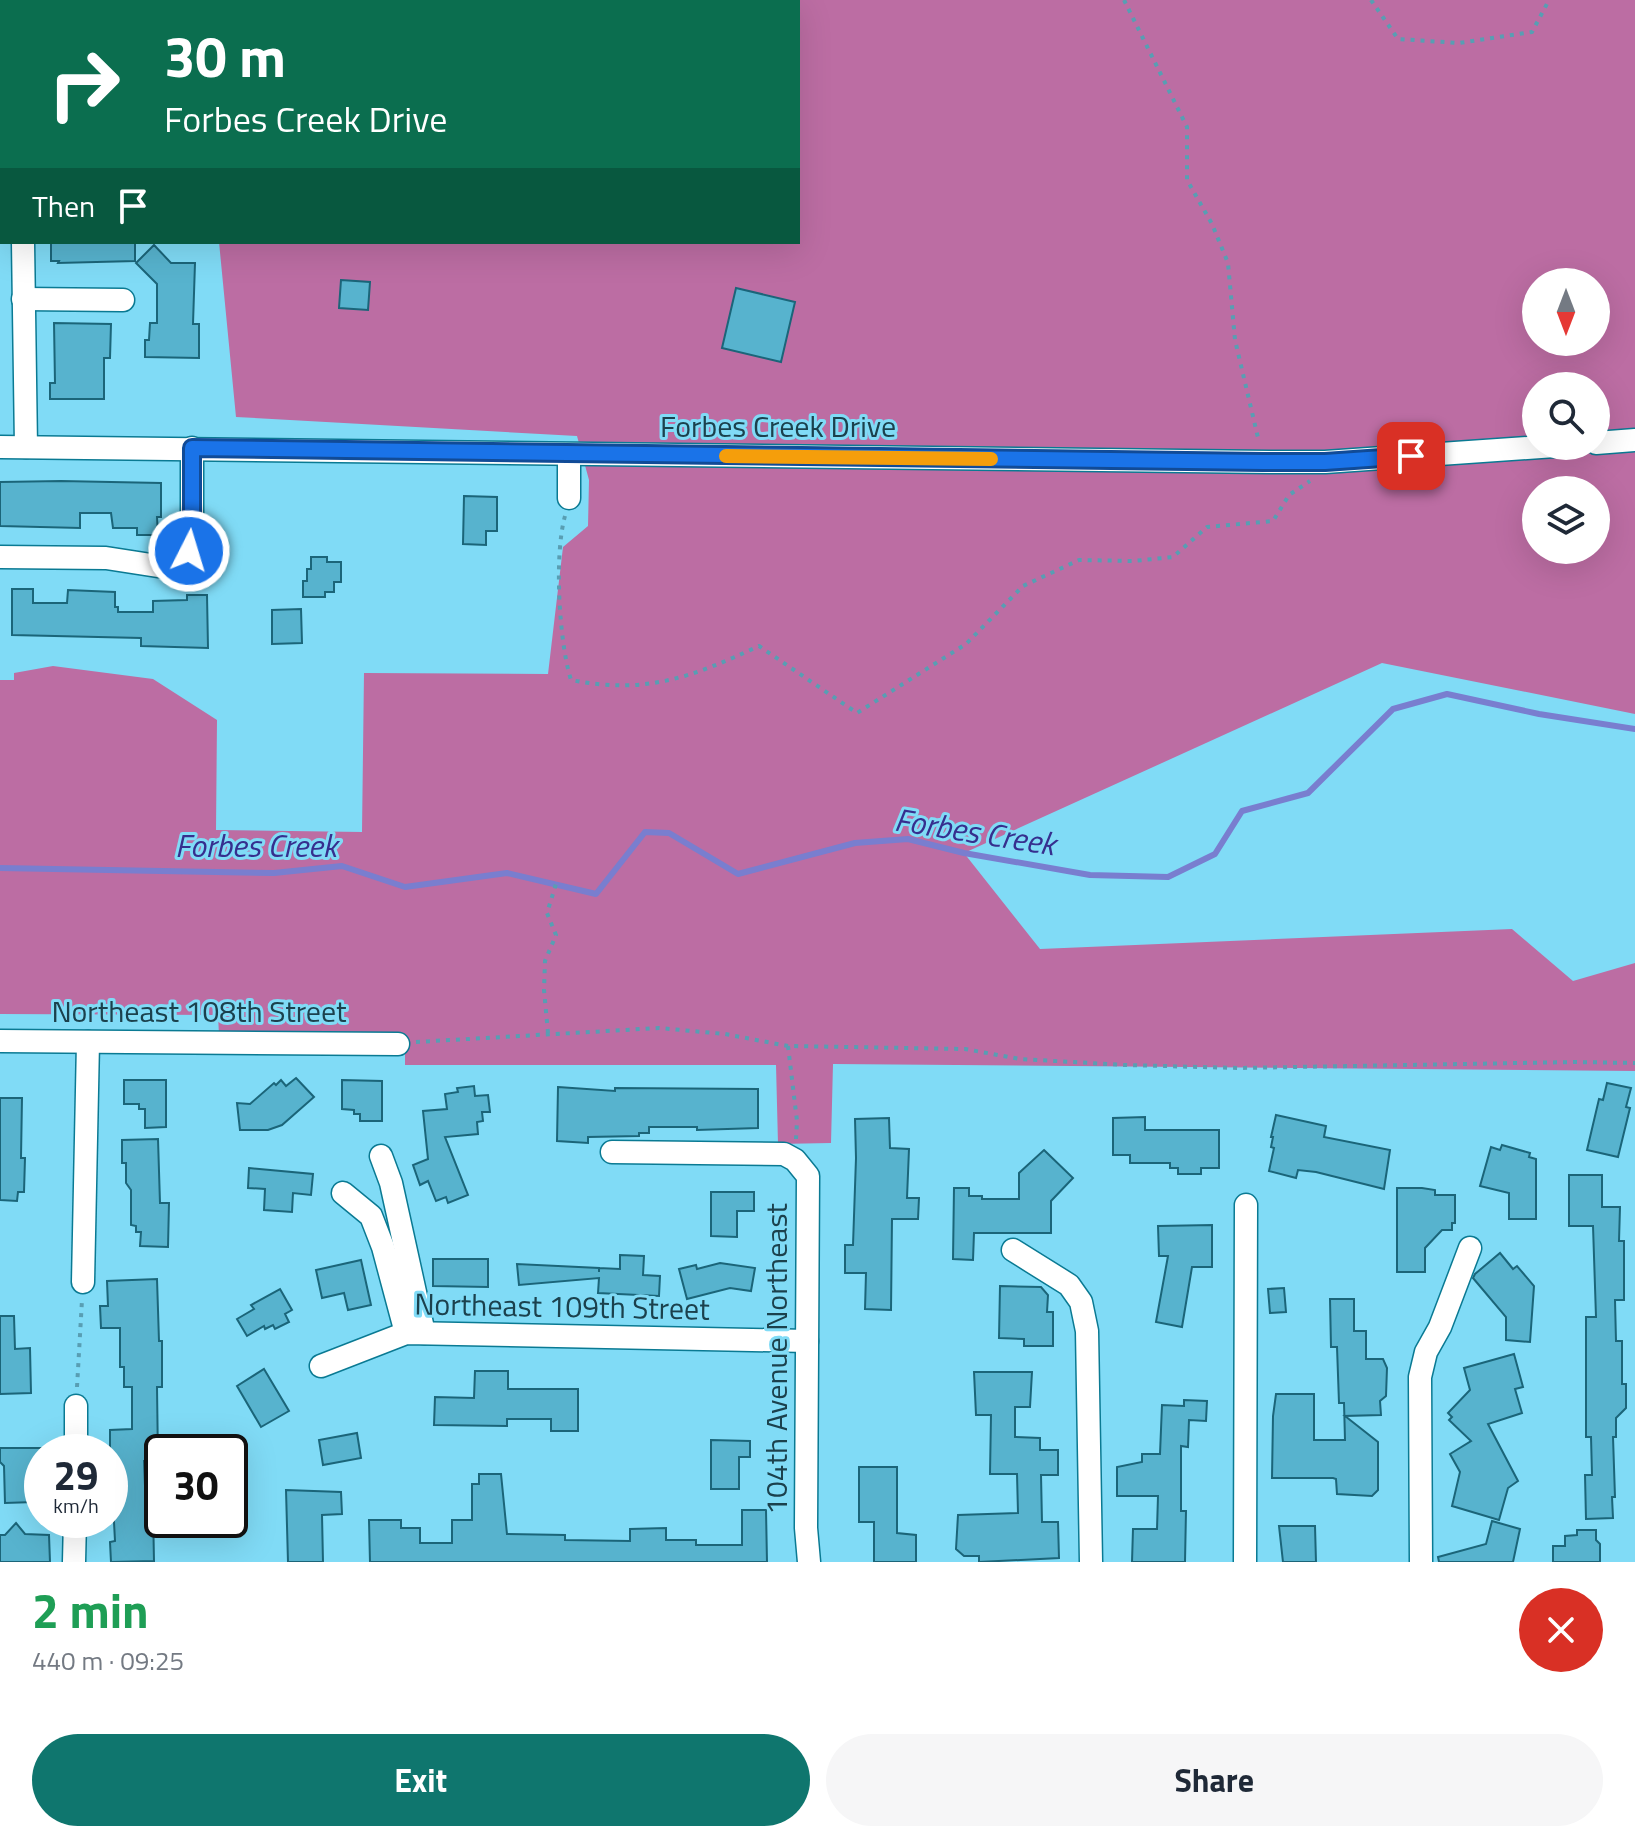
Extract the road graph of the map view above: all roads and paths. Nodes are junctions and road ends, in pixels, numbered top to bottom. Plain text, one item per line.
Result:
1 (1124, 0) edge
2 (1371, 0) edge
3 (1549, 0) edge
4 (23, 244) edge
5 (23, 299) junction
6 (123, 300) dead end
7 (1635, 440) edge
8 (1610, 442) edge
9 (0, 447) edge
10 (26, 447) junction
11 (192, 448) junction
12 (1522, 448) edge
13 (569, 455) junction
14 (1263, 462) junction
15 (1325, 462) junction
16 (569, 498) joint
17 (0, 557) edge
18 (556, 884) dead end
19 (548, 1033) junction
20 (0, 1041) edge
21 (88, 1042) junction
22 (398, 1044) joint
23 (788, 1046) junction
24 (1635, 1063) edge
25 (612, 1152) dead end
26 (381, 1156) dead end
27 (795, 1160) junction
28 (343, 1193) dead end
29 (1246, 1205) dead end
30 (1470, 1248) dead end
31 (1013, 1250) dead end
32 (83, 1282) joint
33 (415, 1333) junction
34 (807, 1341) junction
35 (321, 1366) dead end
36 (76, 1406) joint
37 (76, 1434) edge
38 (75, 1538) edge
39 (74, 1562) edge
40 (809, 1562) edge
41 (1091, 1562) edge
42 (1245, 1562) edge
43 (1421, 1562) edge

1 - 14 path
2 - 3 path
4 - 5 street
5 - 6 street
5 - 10 street
7 - 8 street
9 - 10 street, Forbes Creek Drive
10 - 11 street, Forbes Creek Drive
11 - 13 street, Forbes Creek Drive
11 - 17 street
12 - 15 street, Forbes Creek Drive
13 - 14 street, Forbes Creek Drive
13 - 16 street
14 - 15 street, Forbes Creek Drive
15 - 16 path
18 - 19 path
19 - 22 path
19 - 23 path
20 - 21 street, Northeast 108th Street
21 - 22 street, Northeast 108th Street
21 - 32 street
23 - 24 path
23 - 27 path
25 - 27 street
26 - 33 street
27 - 34 street, 104th Avenue Northeast
28 - 33 street
29 - 42 street
30 - 43 street
31 - 41 street
32 - 36 path
33 - 34 street, Northeast 109th Street
33 - 35 street, Northeast 109th Street
34 - 40 street, 104th Avenue Northeast
36 - 37 street
38 - 39 street

